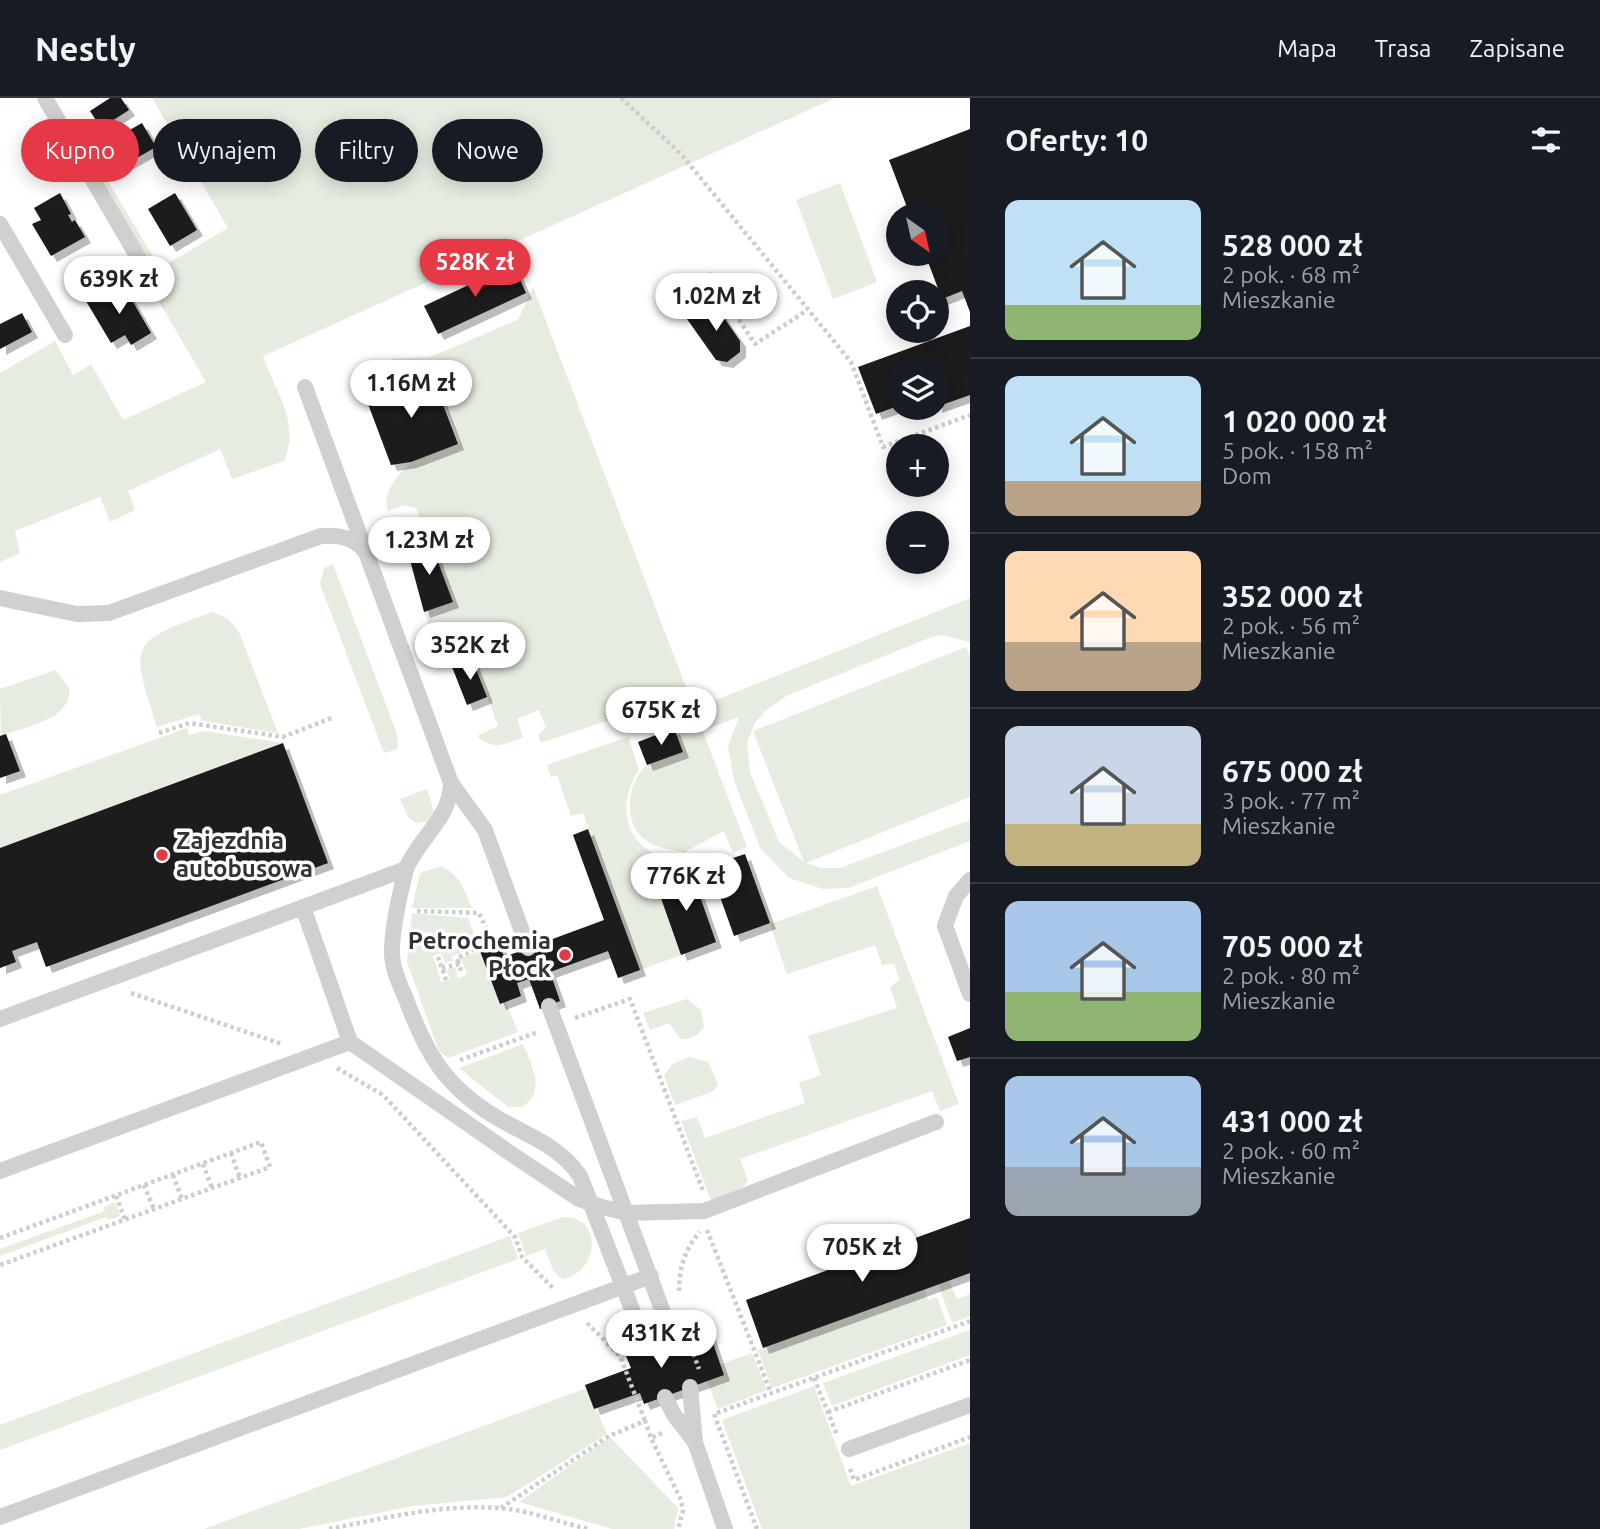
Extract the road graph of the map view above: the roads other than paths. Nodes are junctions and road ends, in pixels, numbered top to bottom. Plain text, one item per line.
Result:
1 (46, 98) edge
2 (0, 224) edge
3 (146, 271) dead end
4 (65, 335) dead end
5 (305, 387) dead end
6 (372, 564) junction
7 (0, 598) edge
8 (451, 782) junction
9 (406, 869) junction
10 (970, 880) edge
11 (303, 907) junction
12 (528, 948) dead end
13 (970, 994) edge
14 (549, 1006) dead end
15 (0, 1019) edge
16 (350, 1042) junction
17 (936, 1122) dead end
18 (0, 1171) edge
19 (591, 1203) junction
20 (626, 1213) junction
21 (651, 1276) junction
22 (624, 1286) junction
23 (680, 1336) road end
24 (647, 1348) dead end
25 (690, 1387) dead end
26 (665, 1397) dead end
27 (970, 1405) edge
28 (695, 1442) junction
29 (849, 1449) dead end
30 (0, 1517) edge
31 (725, 1529) edge

1 - 3 lane
2 - 4 lane
5 - 6 lane
6 - 7 lane
6 - 8 lane
8 - 9 lane
8 - 12 lane
9 - 11 lane
9 - 19 lane
10 - 13 lane
11 - 15 lane
11 - 16 lane
14 - 20 lane
16 - 18 lane
16 - 19 lane
17 - 20 lane
19 - 20 lane
19 - 22 lane
20 - 21 lane
21 - 22 lane
21 - 23 lane
22 - 24 lane
22 - 30 lane
25 - 28 lane
26 - 28 lane
27 - 29 lane
28 - 31 lane

